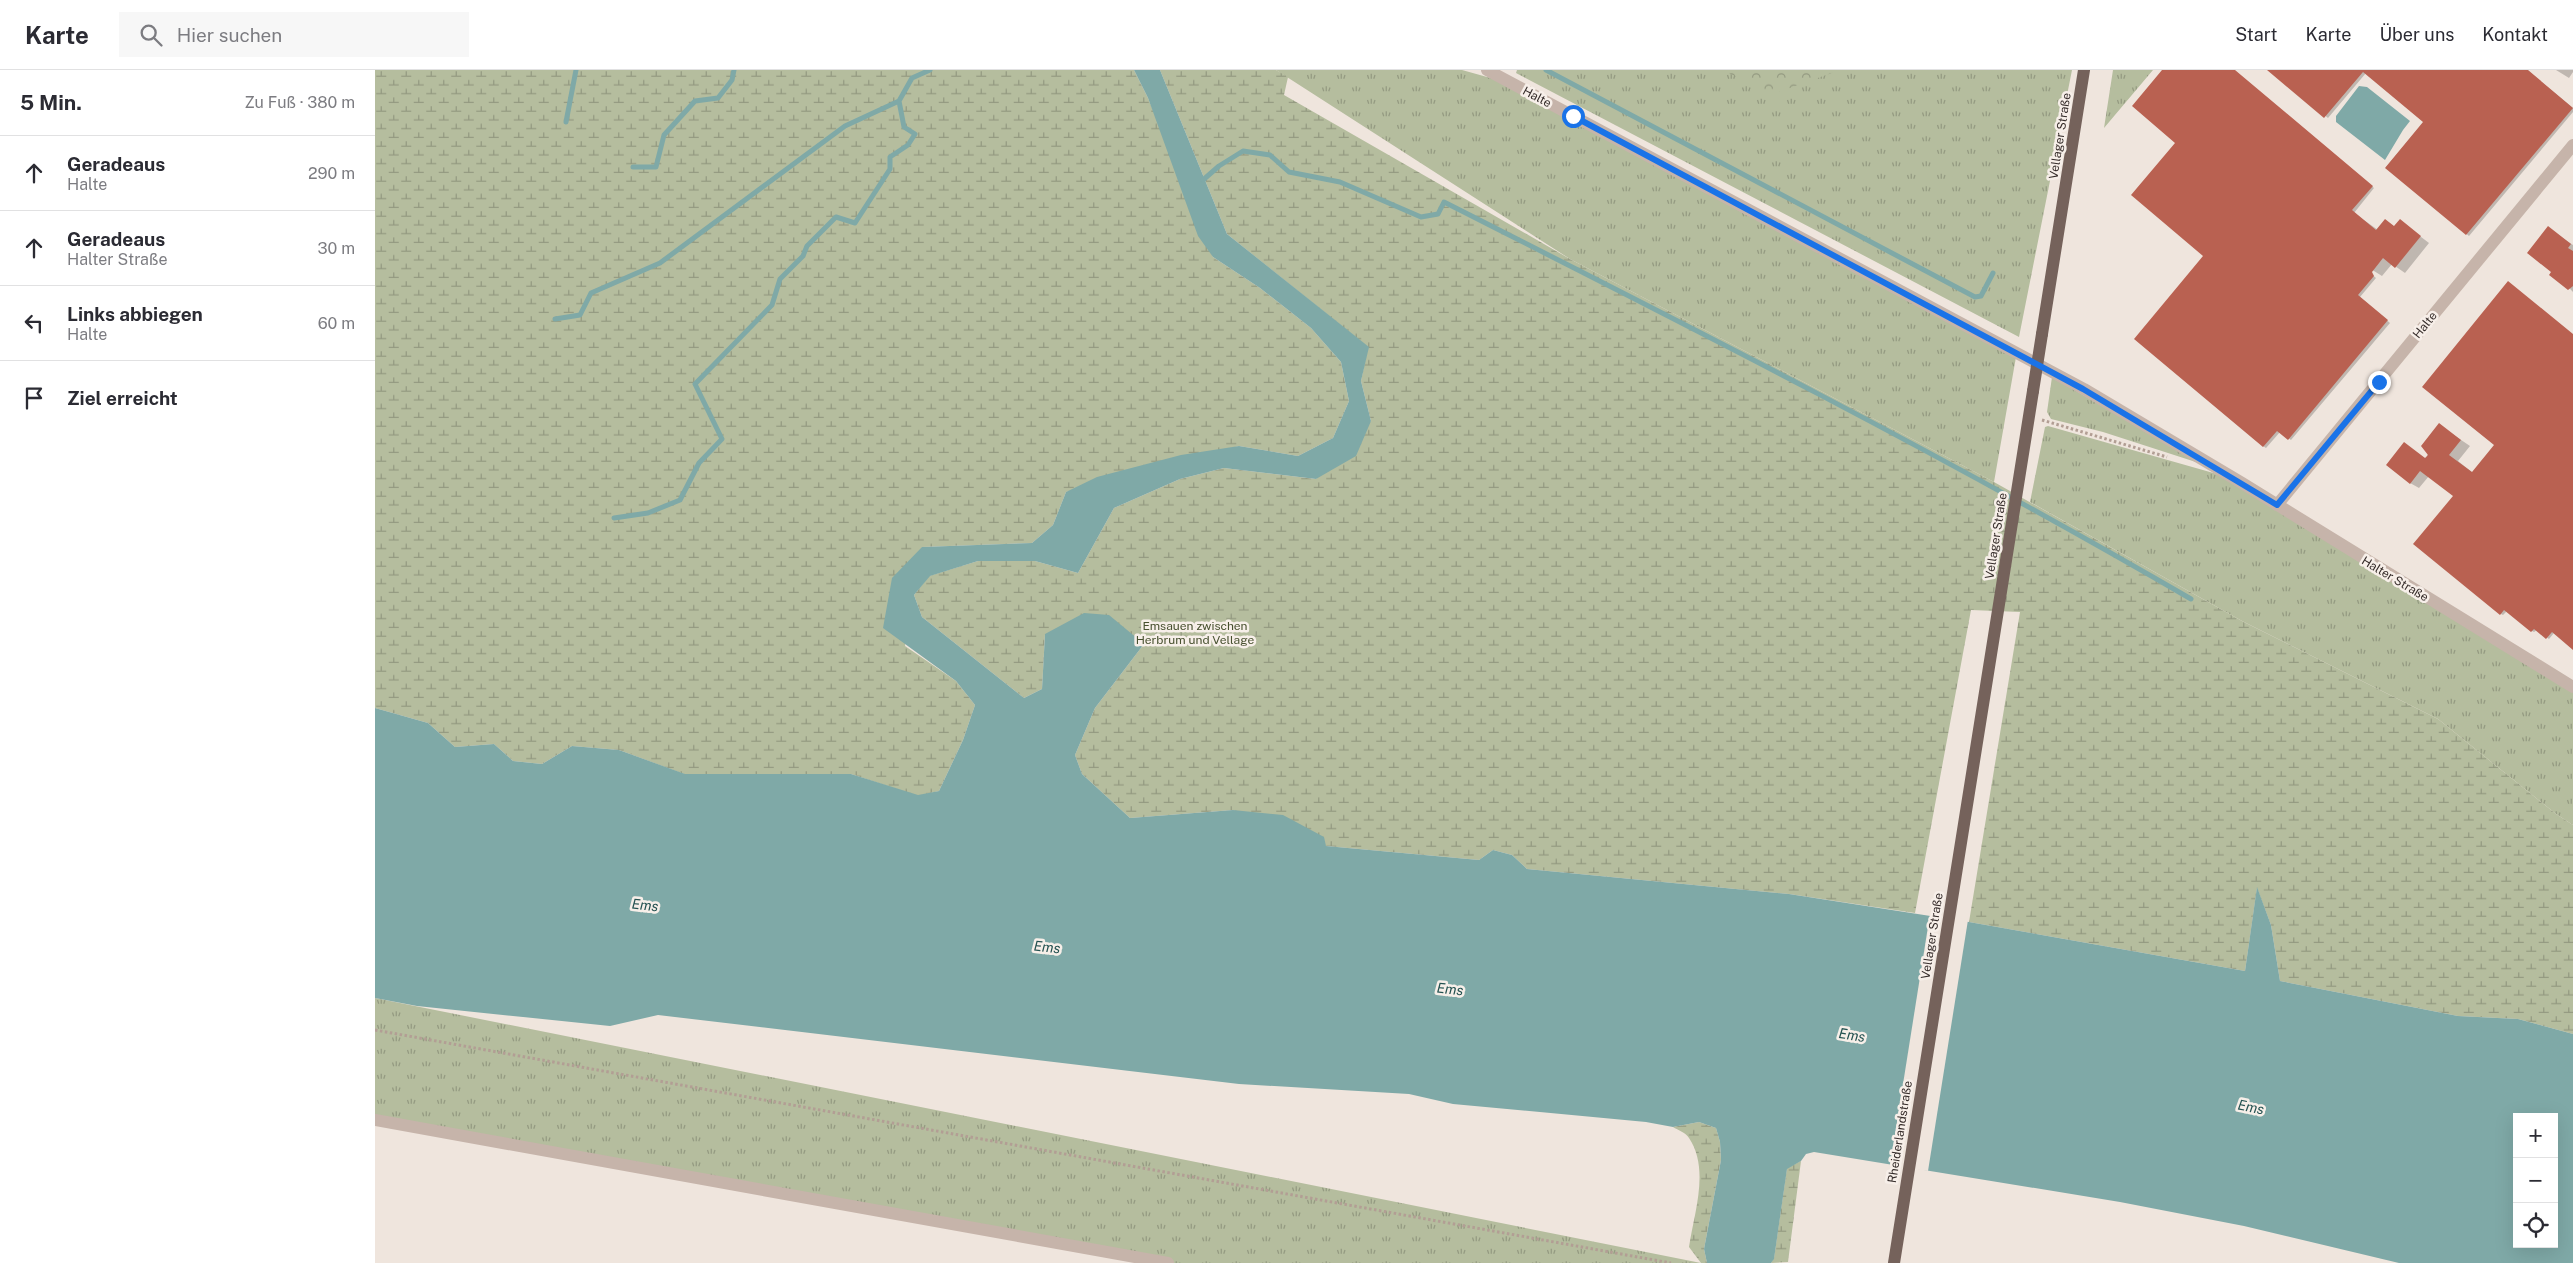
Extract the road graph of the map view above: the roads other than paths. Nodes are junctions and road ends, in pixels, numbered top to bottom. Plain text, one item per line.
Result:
1 (1487, 70) edge
2 (2085, 70) edge
3 (2573, 145) edge
4 (2219, 469) joint
5 (2277, 505) junction
6 (2573, 687) edge
7 (1934, 1006) joint
8 (375, 1120) edge
9 (1168, 1263) edge
10 (1894, 1263) edge

1 - 4 street, Halte
2 - 7 main road, Vellager Straße, bridge
3 - 5 street, Halte
4 - 5 street, Halter Straße
5 - 6 street, Halter Straße
7 - 10 main road, Rheiderlandstraße
8 - 9 street

